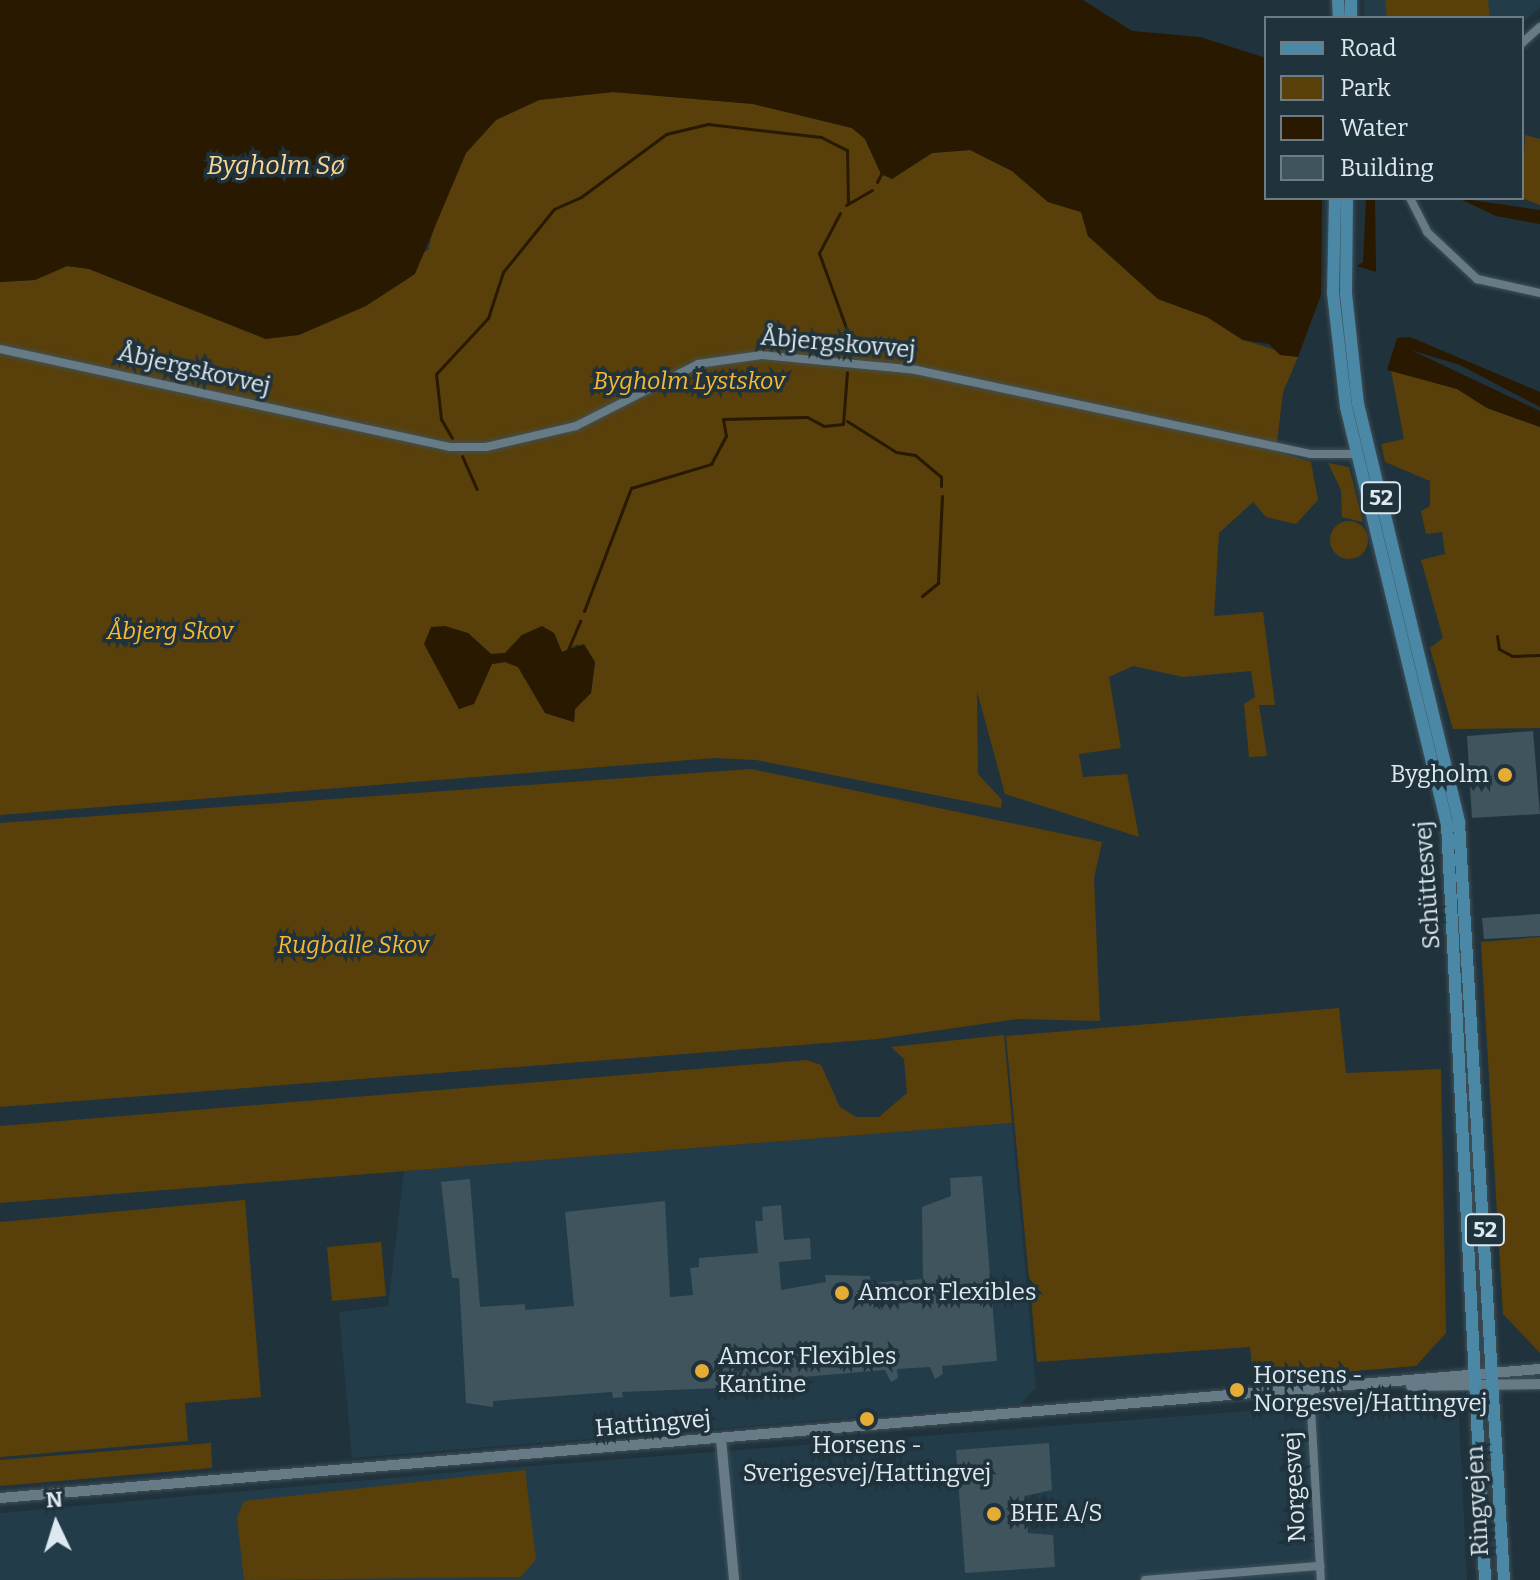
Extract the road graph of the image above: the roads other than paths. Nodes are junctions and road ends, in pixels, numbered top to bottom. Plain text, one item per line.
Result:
1 (1540, 27) edge
2 (1524, 41) edge
3 (1335, 200) edge
4 (1347, 200) edge
5 (1411, 200) edge
6 (1540, 293) edge
7 (0, 349) edge
8 (1356, 454) junction
9 (1540, 1369) edge
10 (1493, 1372) junction
11 (1472, 1373) junction
12 (1540, 1384) edge
13 (1405, 1385) junction
14 (1494, 1388) junction
15 (1473, 1389) junction
16 (1310, 1392) junction
17 (721, 1439) junction
18 (0, 1498) edge
19 (1320, 1566) junction
20 (734, 1580) edge
21 (1145, 1580) edge
22 (1321, 1580) edge
23 (1485, 1580) edge
24 (1504, 1580) edge

1 - 2 street
3 - 8 main road, Schüttesvej / 52
4 - 10 main road, Schüttesvej / 52
5 - 6 street
7 - 8 street, Åbjergskovvej
8 - 11 main road, Schüttesvej / 52
9 - 10 street, Hattingvej
10 - 11 street, Hattingvej
10 - 14 main road, Ringvejen / 52
11 - 13 street, Hattingvej
11 - 15 main road, Schüttesvej / 52
12 - 14 street, Hattingvej
13 - 15 street, Hattingvej
13 - 16 street, Hattingvej
14 - 15 street, Hattingvej
14 - 24 main road, Ringvejen / 52
15 - 23 main road, Ringvejen / 52
16 - 17 street, Hattingvej
16 - 19 street, Norgesvej
17 - 18 street, Hattingvej
17 - 20 street
19 - 21 street
19 - 22 street, Norgesvej

